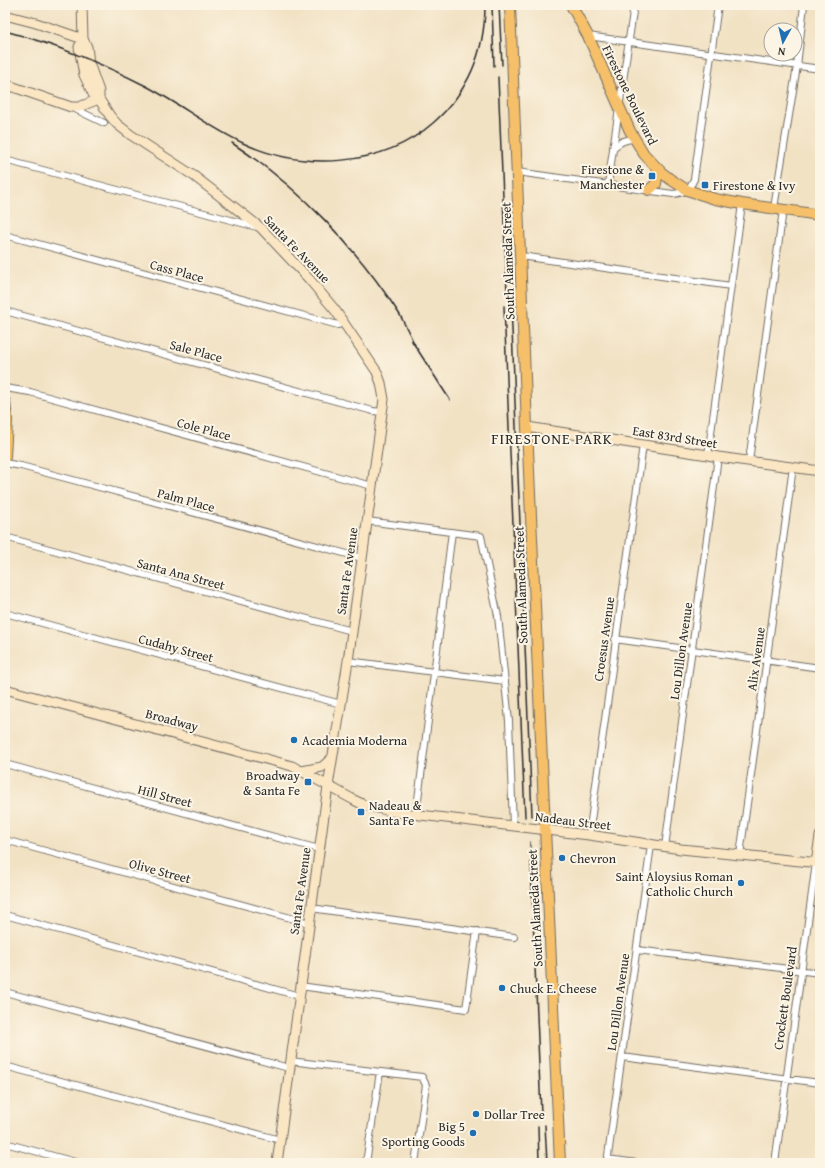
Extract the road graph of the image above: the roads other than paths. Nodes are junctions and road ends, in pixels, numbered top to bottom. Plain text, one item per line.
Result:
1 (82, 5) edge
2 (510, 5) edge
3 (571, 5) edge
4 (634, 5) edge
5 (718, 5) edge
6 (804, 5) edge
7 (5, 15) edge
8 (588, 36) junction
9 (83, 39) junction
10 (629, 42) junction
11 (712, 54) junction
12 (796, 66) junction
13 (820, 69) edge
14 (84, 75) junction
15 (5, 84) edge
16 (99, 99) junction
17 (84, 106) junction
18 (619, 106) junction
19 (71, 107) junction
20 (104, 123) dead end
21 (635, 139) junction
22 (613, 148) junction
23 (5, 160) edge
24 (658, 169) junction
25 (517, 172) junction
26 (608, 184) junction
27 (649, 190) junction
28 (687, 190) junction
29 (742, 204) junction
30 (778, 209) junction
31 (820, 215) edge
32 (261, 228) junction
33 (5, 235) edge
34 (521, 256) junction
35 (731, 286) junction
36 (5, 311) edge
37 (344, 323) junction
38 (5, 388) edge
39 (5, 402) edge
40 (382, 412) junction
41 (527, 427) junction
42 (643, 445) junction
43 (5, 451) edge
44 (708, 455) junction
45 (718, 457) junction
46 (749, 461) junction
47 (5, 463) edge
48 (793, 467) junction
49 (820, 471) edge
50 (372, 486) junction
51 (367, 521) junction
52 (452, 532) junction
53 (5, 537) edge
54 (362, 558) junction
55 (5, 613) edge
56 (352, 630) junction
57 (615, 639) junction
58 (692, 650) junction
59 (348, 661) junction
60 (766, 661) junction
61 (820, 668) edge
62 (434, 671) junction
63 (505, 681) junction
64 (5, 689) edge
65 (341, 704) junction
66 (332, 758) junction
67 (5, 764) edge
68 (302, 771) junction
69 (328, 786) junction
70 (416, 815) junction
71 (513, 826) junction
72 (545, 830) junction
73 (589, 835) junction
74 (820, 836) edge
75 (5, 840) edge
76 (651, 845) junction
77 (665, 847) junction
78 (319, 849) junction
79 (740, 855) junction
80 (818, 863) edge
81 (311, 908) junction
82 (5, 915) edge
83 (309, 923) junction
84 (477, 931) junction
85 (514, 937) dead end
86 (637, 950) junction
87 (801, 971) junction
88 (820, 974) edge
89 (300, 986) junction
90 (5, 992) edge
91 (299, 996) junction
92 (622, 1057) junction
93 (289, 1064) junction
94 (5, 1066) edge
95 (380, 1072) junction
96 (787, 1078) junction
97 (820, 1083) edge
98 (280, 1140) junction
99 (5, 1143) edge
100 (607, 1161) edge
101 (79, 1163) edge
102 (277, 1163) edge
103 (366, 1163) edge
104 (415, 1163) edge
105 (560, 1163) edge
106 (637, 1163) edge
107 (775, 1163) edge

1 - 9 main road, Santa Fe Avenue
2 - 25 main road, South Alameda Street
3 - 8 main road, Firestone Boulevard
4 - 10 street
5 - 11 street
6 - 12 street
7 - 9 main road
8 - 10 street
8 - 18 main road, Firestone Boulevard
9 - 14 main road, Santa Fe Avenue
9 - 16 main road, Santa Fe Avenue
10 - 11 street
10 - 18 street
11 - 12 street
11 - 28 street
12 - 13 street
12 - 30 street
14 - 16 main road, Santa Fe Avenue
14 - 17 main road
15 - 19 main road
16 - 17 main road
16 - 32 main road, Santa Fe Avenue
17 - 19 main road
18 - 21 main road, Firestone Boulevard
18 - 22 street
19 - 20 street
21 - 22 street
21 - 24 main road, Firestone Boulevard
22 - 26 street
23 - 32 street
24 - 27 main road
24 - 28 main road, Firestone Boulevard
25 - 26 street
25 - 34 main road, South Alameda Street
26 - 27 street
27 - 28 street
28 - 29 main road, Firestone Boulevard
29 - 30 main road, Firestone Boulevard
29 - 35 street
30 - 31 main road, Firestone Boulevard
30 - 46 street
32 - 37 main road, Santa Fe Avenue
33 - 37 street, Cass Place
34 - 35 street
34 - 41 main road, South Alameda Street
35 - 44 street
36 - 40 street, Sale Place
37 - 40 main road, Santa Fe Avenue
38 - 50 street, Cole Place
39 - 43 main road
40 - 50 main road, Santa Fe Avenue
41 - 42 main road, East 83rd Street
41 - 72 main road, South Alameda Street
42 - 44 main road, East 83rd Street
42 - 57 street, Croesus Avenue
44 - 45 main road, East 83rd Street
45 - 46 main road, East 83rd Street
45 - 58 street, Lou Dillon Avenue
46 - 48 main road, East 83rd Street
47 - 54 street, Palm Place
48 - 49 main road, East 83rd Street
48 - 60 street, Alix Avenue
50 - 51 main road, Santa Fe Avenue
51 - 52 street
51 - 54 main road, Santa Fe Avenue
52 - 62 street
52 - 63 street, South Alameda Street
53 - 56 street, Santa Ana Street
54 - 56 main road, Santa Fe Avenue
55 - 65 street, Cudahy Street
56 - 59 main road, Santa Fe Avenue
57 - 58 street
57 - 73 street, Croesus Avenue
58 - 60 street
58 - 77 street, Lou Dillon Avenue
59 - 62 street
59 - 65 main road, Santa Fe Avenue
60 - 61 street
60 - 79 street, Alix Avenue
62 - 63 street
62 - 70 street
63 - 71 street, South Alameda Street
64 - 68 main road, Broadway
65 - 66 main road, Santa Fe Avenue
66 - 68 main road
66 - 69 main road, Santa Fe Avenue
67 - 78 street, Hill Street
68 - 69 main road, Broadway
69 - 70 main road, Nadeau Street
69 - 78 main road, Santa Fe Avenue
70 - 71 main road, Nadeau Street
71 - 72 main road, Nadeau Street
72 - 73 main road, Nadeau Street
72 - 105 main road, South Alameda Street
73 - 76 main road, Nadeau Street
74 - 80 main road, Crockett Boulevard
75 - 83 street, Olive Street
76 - 77 main road, Nadeau Street
76 - 86 street, Lou Dillon Avenue
77 - 79 main road, Nadeau Street
78 - 81 main road, Santa Fe Avenue
79 - 80 main road, Nadeau Street
80 - 87 street, Crockett Boulevard
81 - 83 main road, Santa Fe Avenue
81 - 84 street
82 - 91 street
83 - 89 main road, Santa Fe Avenue
84 - 85 street
84 - 89 street
86 - 87 street
86 - 92 street, Lou Dillon Avenue
87 - 88 street
87 - 96 street, Crockett Boulevard
89 - 91 main road, Santa Fe Avenue
90 - 93 street
91 - 93 main road, Santa Fe Avenue
92 - 96 street
92 - 100 street, Lou Dillon Avenue
93 - 95 street
93 - 98 main road, Santa Fe Avenue
94 - 98 street
95 - 103 street
95 - 104 street
96 - 97 street
96 - 107 street, Crockett Boulevard
98 - 102 main road, Santa Fe Avenue
99 - 101 street
100 - 106 street

